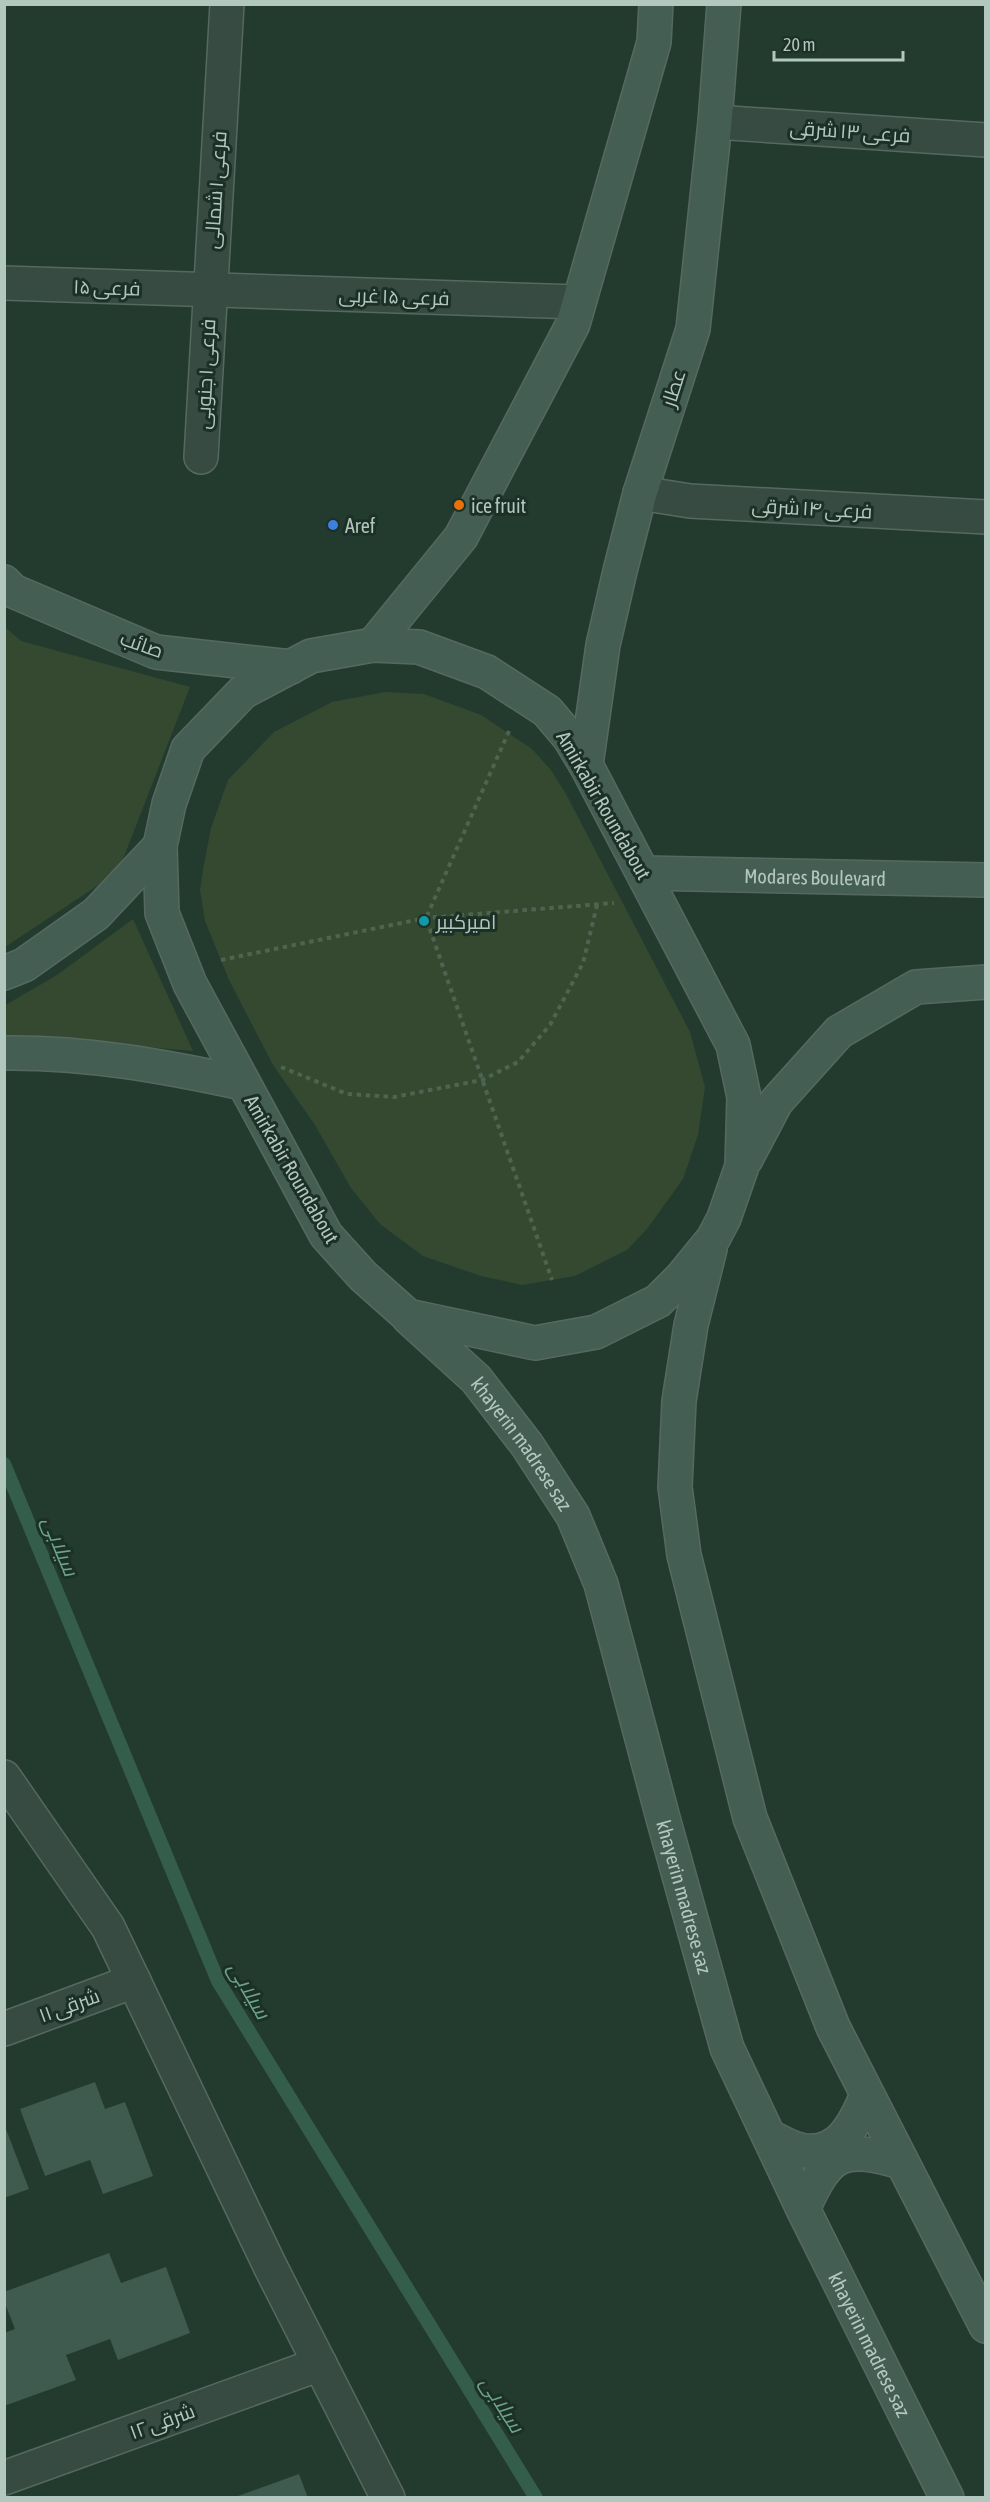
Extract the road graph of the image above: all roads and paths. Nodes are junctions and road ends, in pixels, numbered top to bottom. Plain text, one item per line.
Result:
1 (227, 4) edge
2 (656, 4) edge
3 (724, 4) edge
4 (715, 122) junction
5 (986, 140) edge
6 (4, 284) edge
7 (209, 290) junction
8 (579, 302) junction
9 (201, 457) dead end
10 (640, 493) junction
11 (986, 517) edge
12 (4, 582) edge
13 (374, 645) junction
14 (291, 667) junction
15 (508, 732) dead end
16 (586, 765) junction
17 (160, 846) junction
18 (644, 873) junction
19 (986, 880) edge
20 (623, 903) dead end
21 (597, 905) junction
22 (426, 918) junction
23 (220, 960) dead end
24 (4, 974) edge
25 (986, 981) edge
26 (4, 1053) edge
27 (273, 1064) dead end
28 (482, 1080) junction
29 (242, 1083) junction
30 (742, 1166) junction
31 (713, 1239) junction
32 (552, 1280) dead end
33 (408, 1316) junction
34 (4, 1777) edge
35 (134, 1981) junction
36 (4, 2029) edge
37 (867, 2095) junction
38 (770, 2137) junction
39 (902, 2162) junction
40 (803, 2209) junction
41 (986, 2326) edge
42 (320, 2364) junction
43 (4, 2478) edge
44 (388, 2498) edge
45 (947, 2498) edge

1 - 7 street, فرعی ۱ شمالی
2 - 8 main road
3 - 4 main road, عطار
4 - 5 street, فرعی ۱۳ شرقی
4 - 10 main road, عطار
6 - 7 street, فرعی ۱۵
7 - 8 street, فرعی ۱۵ غربی
7 - 9 street, فرعی ۱ جنوبی
8 - 13 main road
10 - 11 street, فرعی ۱۴ شرقی
10 - 16 main road, عطار
12 - 14 main road, صائب
13 - 14 main road, Amirkabir Roundabout
13 - 16 main road, Amirkabir Roundabout
14 - 17 main road, Amirkabir Roundabout
15 - 22 path
16 - 18 main road, Amirkabir Roundabout
17 - 24 main road
17 - 29 main road, Amirkabir Roundabout
18 - 19 main road, Modares Boulevard
18 - 30 main road, Amirkabir Roundabout
20 - 21 path
21 - 22 path
21 - 28 path
22 - 23 path
22 - 28 path
25 - 30 main road
26 - 29 main road
27 - 28 path
28 - 32 path
29 - 33 main road, Amirkabir Roundabout
30 - 31 main road, Amirkabir Roundabout
31 - 33 main road, Amirkabir Roundabout
31 - 37 main road
33 - 38 main road, khayerin madrese saz
34 - 35 street
35 - 36 street, ۱۱ شرقی
35 - 42 street
37 - 38 main road
37 - 39 main road
38 - 40 main road, khayerin madrese saz
39 - 40 main road
39 - 41 main road
40 - 45 main road, khayerin madrese saz
42 - 43 street, ۱۲ شرقی
42 - 44 street

